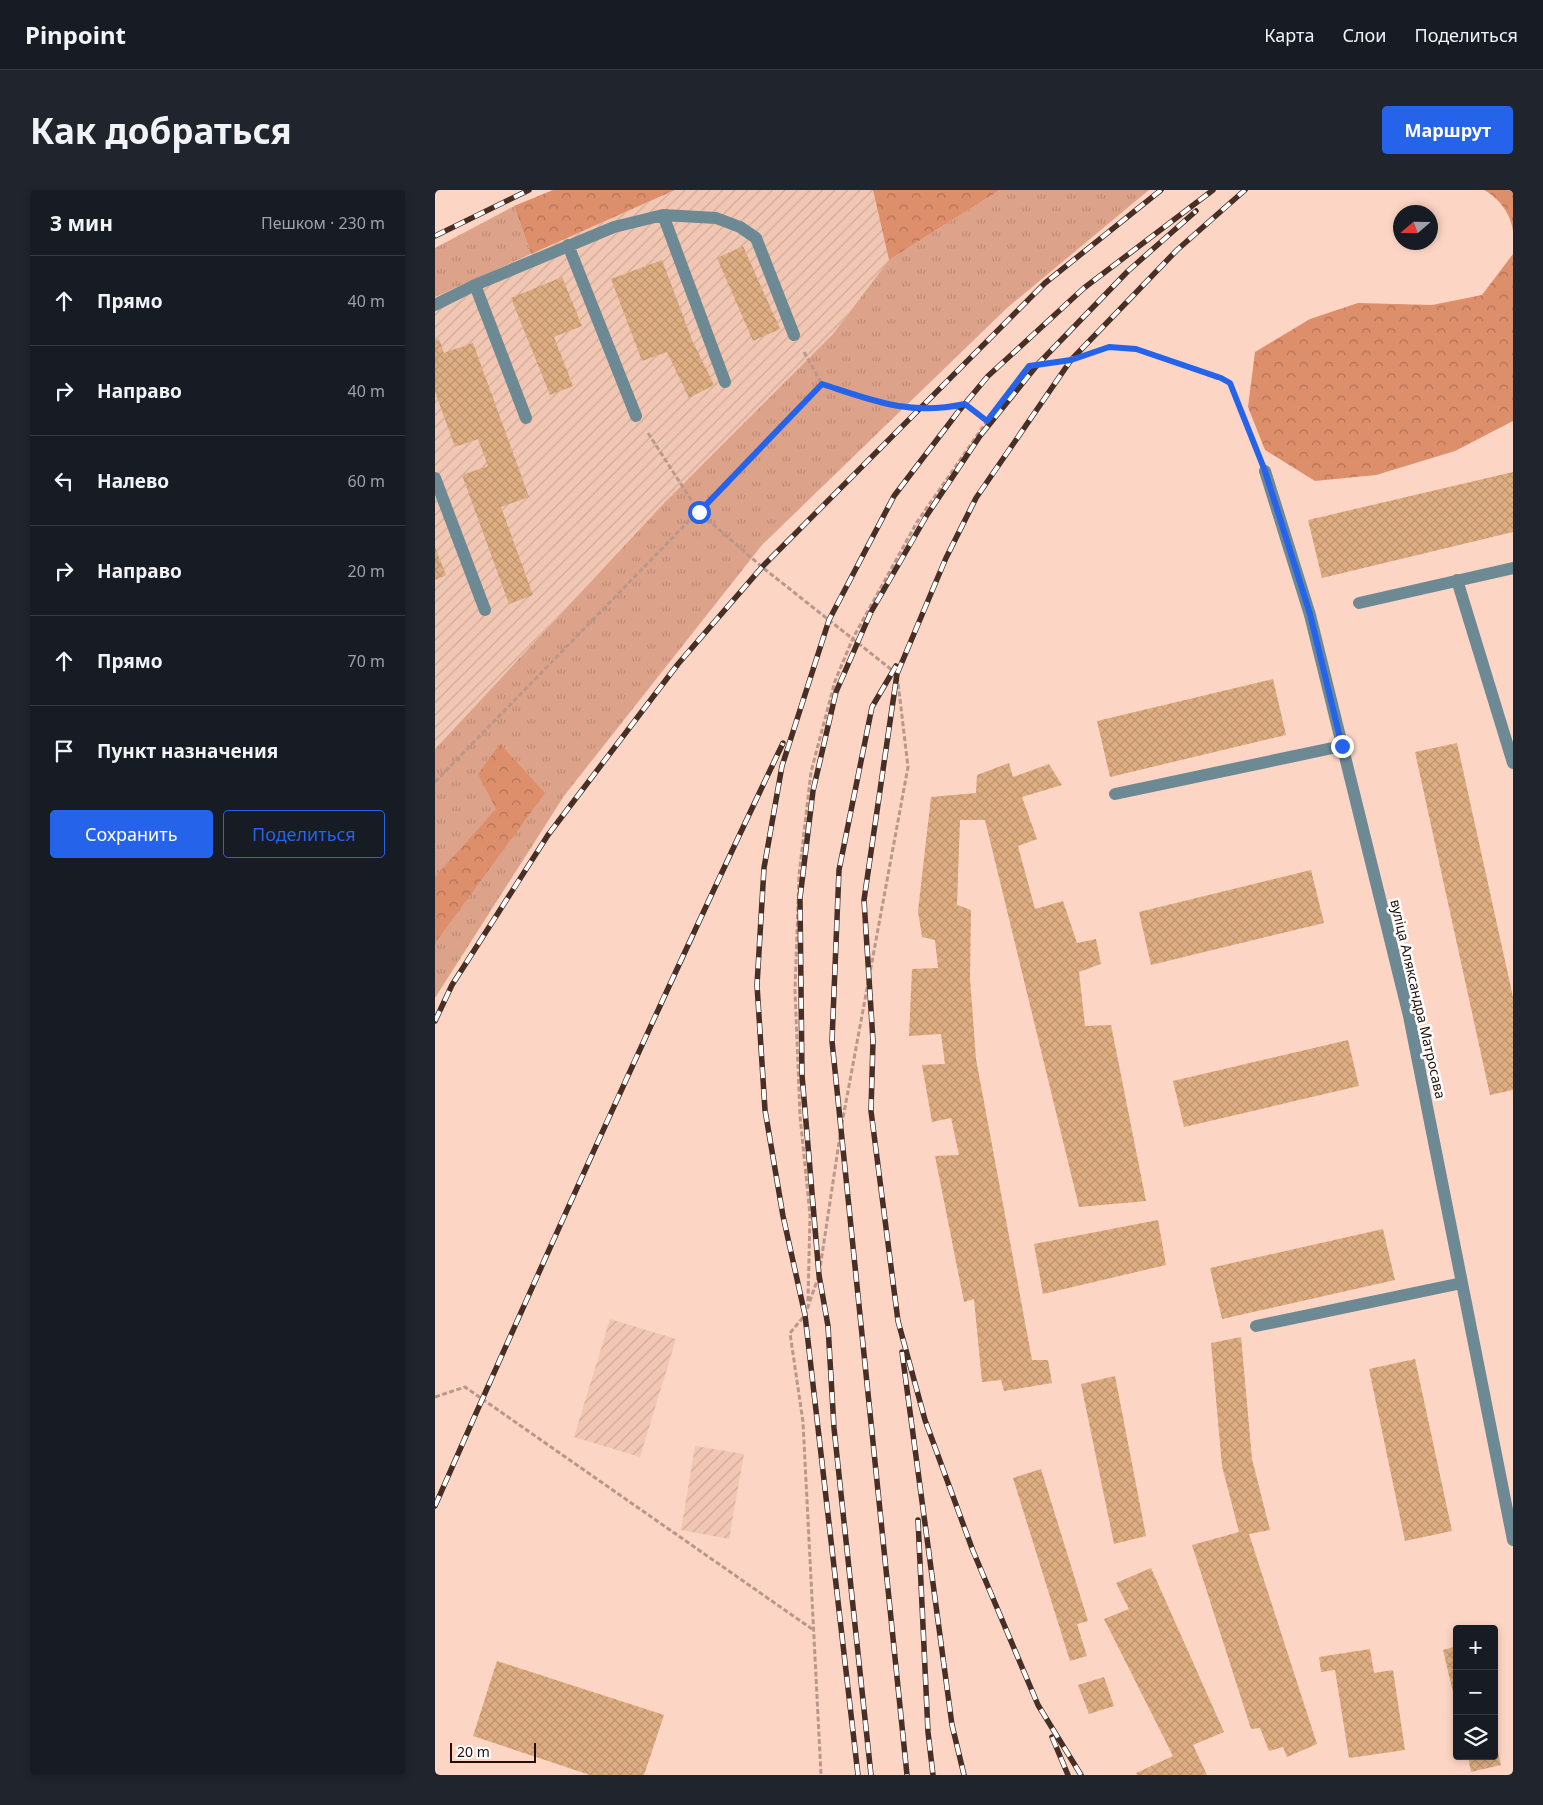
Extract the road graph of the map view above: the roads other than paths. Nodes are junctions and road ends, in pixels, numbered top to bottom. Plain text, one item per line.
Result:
1 (663, 215) junction
2 (568, 244) junction
3 (475, 285) junction
4 (435, 305) edge
5 (795, 335) road end
6 (725, 382) dead end
7 (637, 416) road end
8 (526, 418) dead end
9 (1265, 471) road end
10 (435, 478) edge
11 (1513, 568) edge
12 (1457, 580) junction
13 (1359, 603) dead end
14 (485, 610) dead end
15 (1342, 746) junction
16 (1513, 763) edge
17 (1115, 794) dead end
18 (1462, 1282) junction
19 (1255, 1326) dead end
20 (1513, 1540) edge

1 - 2 street
1 - 5 street
1 - 6 street
2 - 3 street
2 - 7 street
3 - 4 street
3 - 8 street
9 - 15 street, вуліца Аляксандра Матросава
10 - 14 street
11 - 12 street
12 - 13 street
12 - 16 street
15 - 17 street
15 - 18 street, вуліца Аляксандра Матросава
18 - 19 street
18 - 20 street, вуліца Аляксандра Матросава

